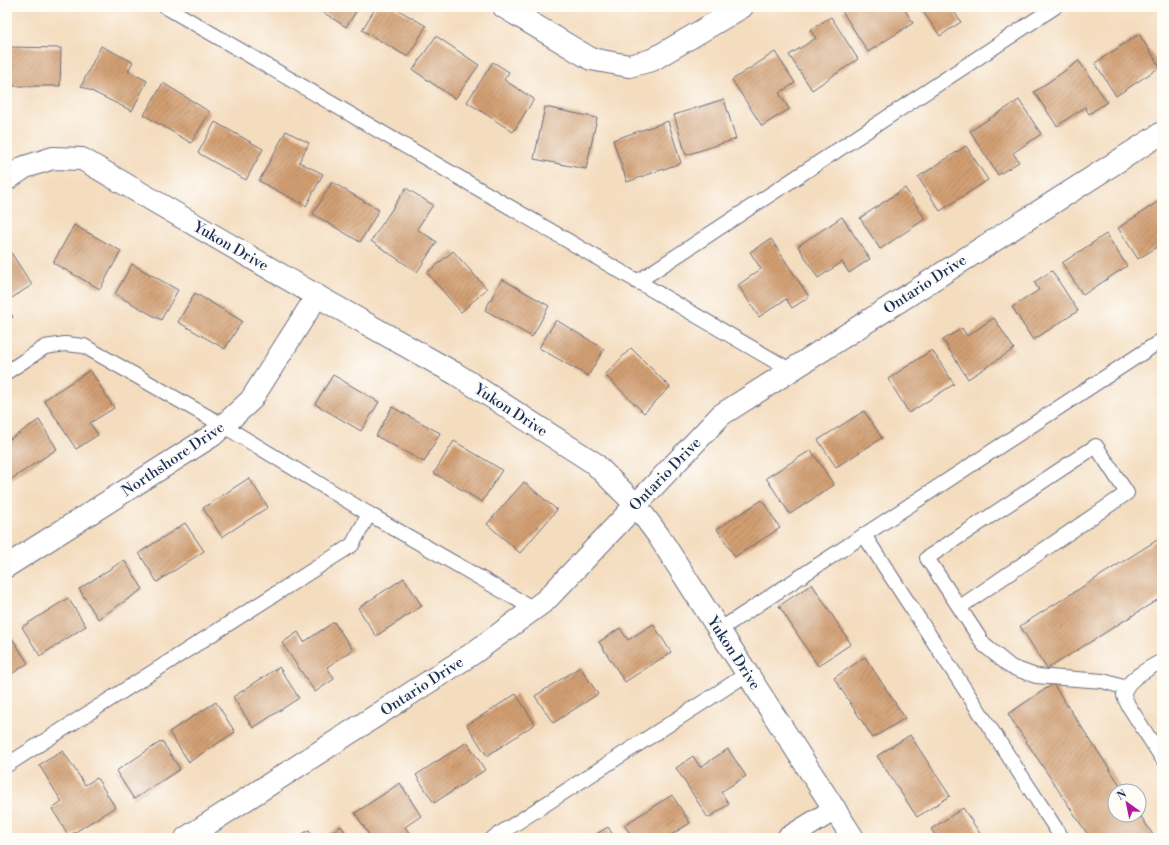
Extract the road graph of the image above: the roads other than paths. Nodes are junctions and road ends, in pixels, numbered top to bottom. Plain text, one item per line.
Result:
1 (166, 7) edge
2 (504, 7) edge
3 (742, 7) edge
4 (1055, 7) edge
5 (1162, 133) edge
6 (7, 179) edge
7 (638, 282) junction
8 (317, 296) junction
9 (1162, 340) edge
10 (790, 370) junction
11 (7, 372) edge
12 (224, 426) junction
13 (635, 504) junction
14 (369, 514) junction
15 (864, 535) junction
16 (7, 566) edge
17 (960, 607) junction
18 (534, 609) junction
19 (719, 630) junction
20 (1162, 661) edge
21 (748, 674) junction
22 (1126, 688) junction
23 (1162, 758) edge
24 (7, 765) edge
25 (835, 809) junction
26 (186, 838) edge
27 (492, 838) edge
28 (788, 838) edge
29 (853, 838) edge
30 (1062, 838) edge

1 - 7 lane
2 - 3 street
4 - 7 lane
5 - 10 street, Ontario Drive
6 - 8 street, Yukon Drive
7 - 10 lane
8 - 12 street, Northshore Drive
8 - 13 street, Yukon Drive
9 - 15 lane
10 - 13 street, Ontario Drive
11 - 12 lane
12 - 14 lane
12 - 16 street, Northshore Drive
13 - 18 street, Ontario Drive
13 - 19 street, Yukon Drive
14 - 18 lane
14 - 24 lane
15 - 19 lane
15 - 30 lane
17 - 17 lane
17 - 22 lane
18 - 26 street, Ontario Drive
19 - 21 street, Yukon Drive
20 - 22 lane
21 - 25 street, Yukon Drive
21 - 27 lane
22 - 23 lane
25 - 28 street
25 - 29 street, Yukon Drive

